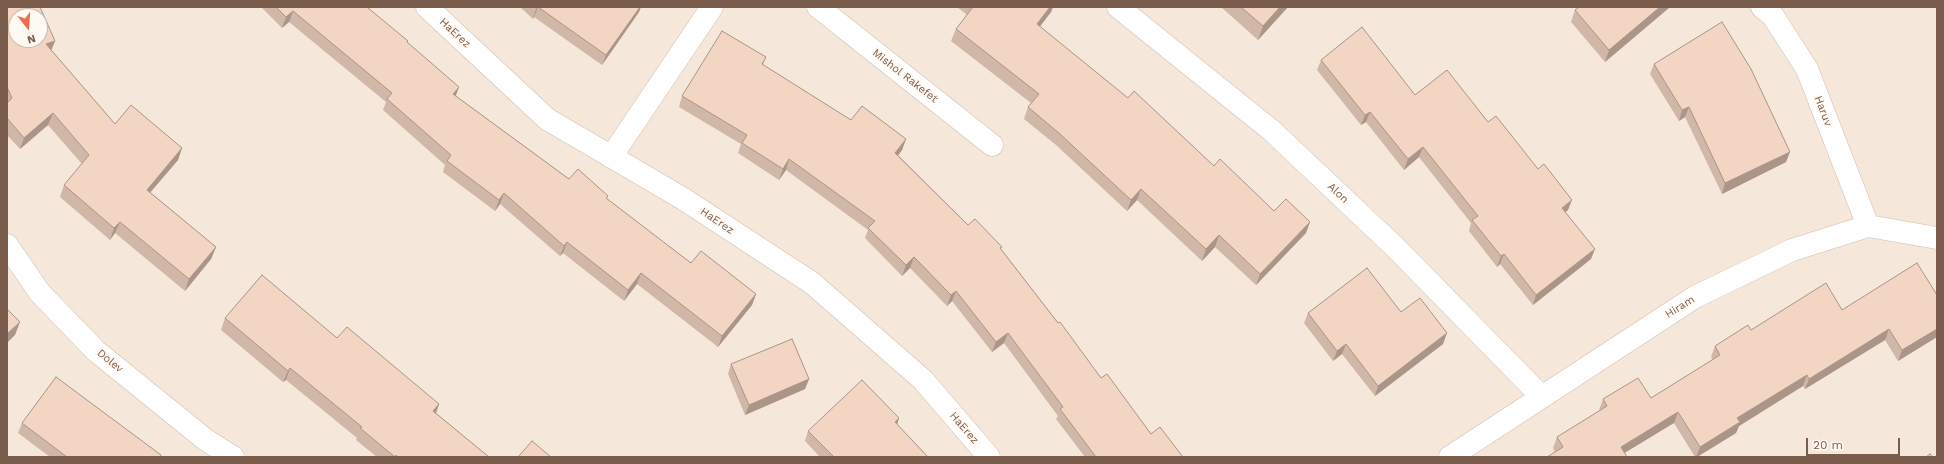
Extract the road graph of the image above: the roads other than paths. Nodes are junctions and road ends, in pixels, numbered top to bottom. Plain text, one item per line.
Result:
1 (427, 7) edge
2 (712, 7) edge
3 (818, 7) edge
4 (1118, 7) edge
5 (1762, 7) edge
6 (992, 145) dead end
7 (611, 157) junction
8 (1868, 226) junction
9 (1937, 238) edge
10 (7, 245) edge
11 (1542, 397) junction
12 (233, 457) edge
13 (989, 457) edge
14 (1450, 457) edge

1 - 7 street, HaErez
2 - 7 street
3 - 6 street, Mishol Rakefet
4 - 11 street, Alon
5 - 8 street, Haruv
7 - 13 street, HaErez
8 - 9 street, Hiram
8 - 11 street, Hiram
10 - 12 street, Dolev
11 - 14 street, Hiram

